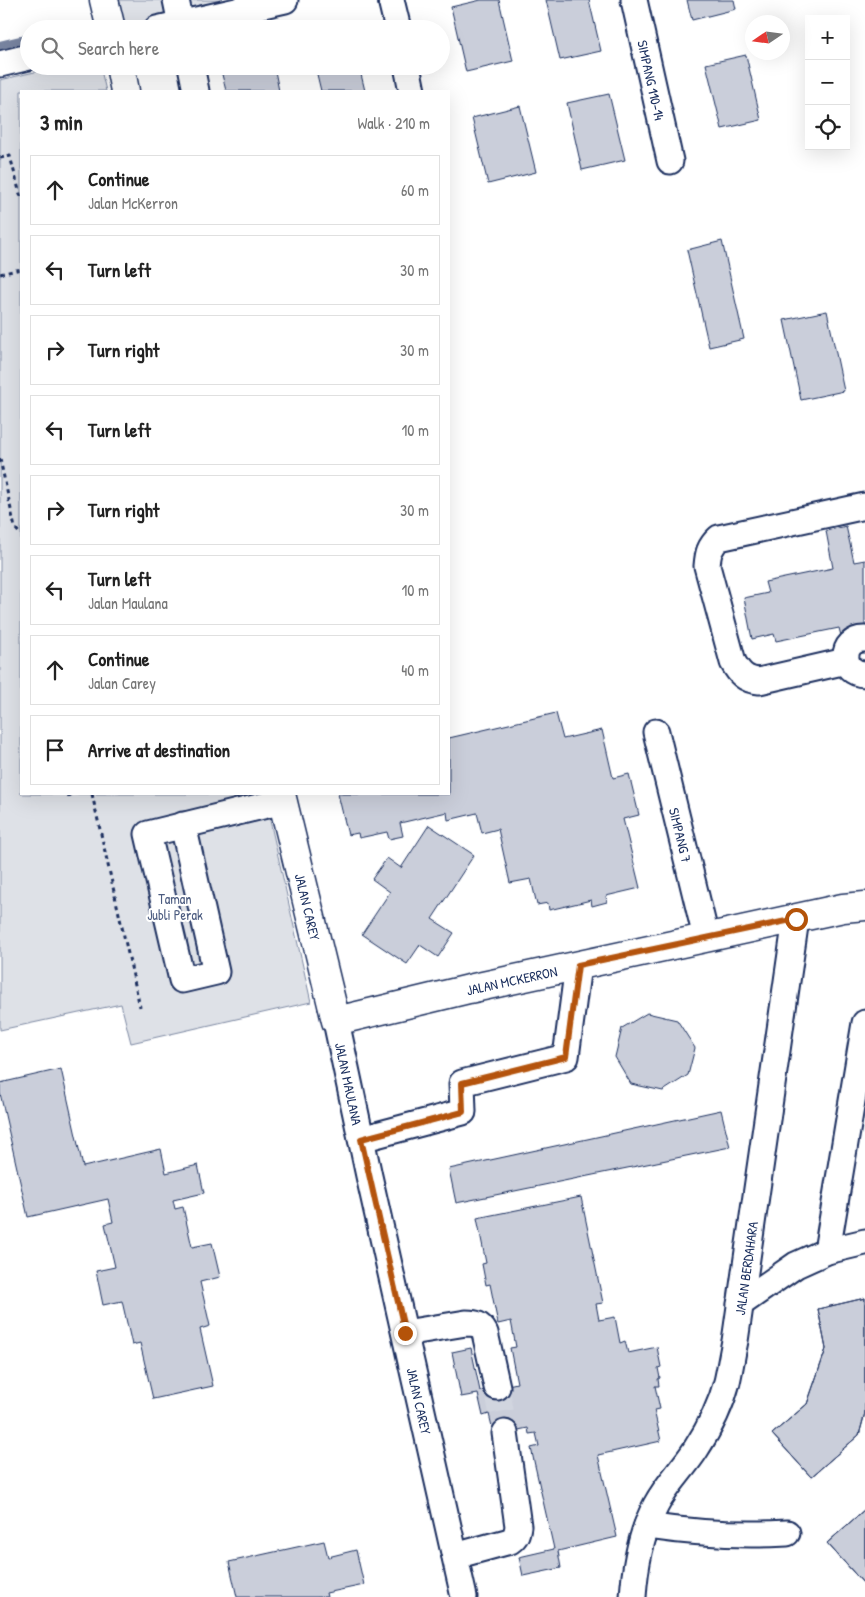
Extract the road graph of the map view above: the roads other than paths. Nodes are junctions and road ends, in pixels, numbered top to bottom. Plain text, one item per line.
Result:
1 (104, 0) edge
2 (285, 0) edge
3 (391, 0) edge
4 (634, 0) edge
5 (180, 17) edge
6 (109, 20) edge
7 (396, 20) edge
8 (20, 59) edge
9 (0, 64) edge
10 (122, 75) edge
11 (192, 75) edge
12 (409, 75) edge
13 (125, 90) edge
14 (196, 90) edge
15 (412, 90) edge
16 (670, 161) dead end
17 (865, 506) edge
18 (865, 639) edge
19 (856, 668) edge
20 (656, 732) dead end
21 (282, 797) edge
22 (183, 825) junction
23 (865, 906) edge
24 (796, 919) junction
25 (706, 938) junction
26 (578, 965) junction
27 (336, 1021) junction
28 (865, 1023) edge
29 (361, 1139) junction
30 (369, 1176) joint
31 (865, 1242) edge
32 (827, 1251) junction
33 (740, 1304) junction
34 (405, 1333) junction
35 (497, 1387) tunnel mouth
36 (506, 1433) tunnel mouth
37 (647, 1526) junction
38 (787, 1533) dead end
39 (455, 1556) junction
40 (464, 1597) edge
41 (633, 1597) edge

1 - 6 main road
2 - 5 street
3 - 7 street
4 - 16 street, SIMPANG 110-14
8 - 9 street
10 - 13 main road
11 - 14 street
12 - 15 street
17 - 19 street
18 - 19 street
20 - 25 street, SIMPANG 7
21 - 22 street
21 - 27 main road, JALAN CAREY
22 - 22 street
23 - 24 main road, JALAN MCKERRON
24 - 25 main road, JALAN MCKERRON
24 - 33 street, JALAN BERDAHARA
25 - 26 main road, JALAN MCKERRON
26 - 27 main road, JALAN MCKERRON
26 - 29 street
27 - 29 street, JALAN MAULANA
28 - 32 street
29 - 30 street, JALAN MAULANA
30 - 34 street, JALAN CAREY
31 - 32 street
32 - 33 street
33 - 37 street, JALAN BERDAHARA
34 - 35 street
34 - 39 street, JALAN CAREY
36 - 39 street
37 - 38 street
37 - 41 street, JALAN BERDAHARA
39 - 40 street, JALAN CAREY

